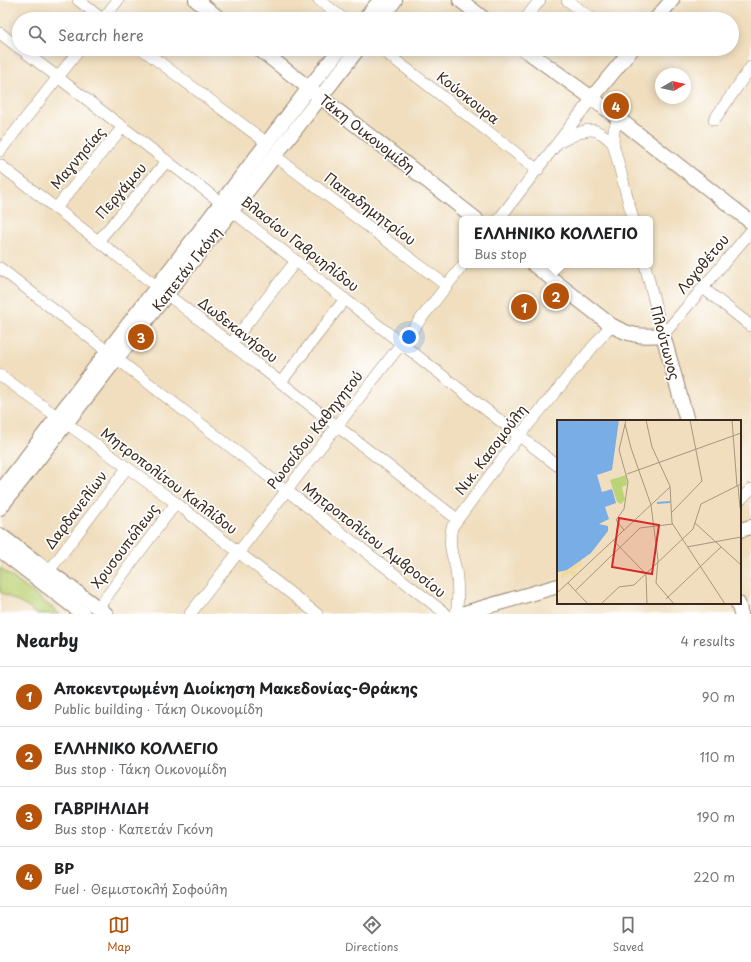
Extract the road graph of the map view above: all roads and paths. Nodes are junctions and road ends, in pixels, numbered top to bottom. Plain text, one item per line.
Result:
1 (78, 0) edge
2 (118, 0) edge
3 (196, 0) edge
4 (319, 0) edge
5 (380, 0) edge
6 (395, 0) edge
7 (460, 0) edge
8 (540, 0) edge
9 (567, 0) edge
10 (672, 0) edge
11 (94, 12) edge
12 (109, 12) edge
13 (211, 12) edge
14 (335, 12) edge
15 (371, 12) edge
16 (386, 12) edge
17 (475, 12) edge
18 (531, 12) edge
19 (583, 12) edge
20 (662, 12) edge
21 (0, 33) edge
22 (12, 42) edge
23 (30, 56) edge
24 (74, 56) edge
25 (151, 56) edge
26 (268, 56) edge
27 (334, 56) edge
28 (352, 56) edge
29 (390, 56) edge
30 (534, 56) edge
31 (626, 56) edge
32 (751, 67) edge
33 (57, 78) junction
34 (309, 88) junction
35 (320, 97) junction
36 (592, 98) junction
37 (618, 119) junction
38 (714, 120) dead end
39 (124, 127) junction
40 (559, 142) junction
41 (267, 143) junction
42 (613, 143) junction
43 (0, 151) edge
44 (275, 156) junction
45 (167, 161) junction
46 (0, 166) edge
47 (538, 170) junction
48 (227, 207) junction
49 (56, 208) junction
50 (472, 216) edge
51 (501, 216) edge
52 (632, 216) edge
53 (751, 222) edge
54 (751, 230) edge
55 (98, 241) junction
56 (296, 261) junction
57 (0, 268) edge
58 (461, 268) edge
59 (538, 268) edge
60 (646, 268) edge
61 (447, 286) junction
62 (703, 288) junction
63 (162, 290) junction
64 (345, 299) junction
65 (611, 325) junction
66 (751, 326) edge
67 (663, 335) junction
68 (231, 344) junction
69 (402, 344) junction
70 (112, 355) junction
71 (0, 375) edge
72 (281, 382) junction
73 (61, 420) junction
74 (687, 420) edge
75 (337, 426) junction
76 (519, 436) junction
77 (557, 465) edge
78 (127, 468) junction
79 (287, 490) junction
80 (0, 492) edge
81 (176, 502) junction
82 (0, 508) edge
83 (457, 519) junction
84 (751, 527) edge
85 (741, 530) edge
86 (0, 535) edge
87 (0, 550) edge
88 (238, 552) junction
89 (49, 571) junction
90 (557, 586) edge
91 (738, 604) edge
92 (102, 611) edge
93 (83, 614) edge
94 (190, 614) edge
95 (317, 614) edge
96 (446, 614) edge
97 (456, 614) edge
98 (461, 614) edge
99 (741, 614) edge

1 - 11 street
2 - 12 street
3 - 13 main road
4 - 14 street
5 - 15 main road
6 - 16 main road
7 - 17 main road
8 - 18 street
9 - 19 street
10 - 20 main road
21 - 22 street, Βλασίου Γαβριηλίδου
23 - 33 street, Βλασίου Γαβριηλίδου
24 - 33 street
25 - 41 street
26 - 34 main road, Τάκη Οικονομίδη
27 - 34 main road, Καπετάν Γκόνη
28 - 35 main road, Καπετάν Γκόνη
29 - 47 street, Κούσκουρα
30 - 36 main road
31 - 36 main road
32 - 38 street
33 - 39 street, Βλασίου Γαβριηλίδου
33 - 43 street
34 - 35 main road, Τάκη Οικονομίδη
34 - 41 main road, Καπετάν Γκόνη
35 - 44 main road, Καπετάν Γκόνη
35 - 50 main road, Τάκη Οικονομίδη
36 - 37 main road
36 - 40 street
37 - 42 street
37 - 53 main road
39 - 45 street, Βλασίου Γαβριηλίδου
39 - 49 street, Μαγνησίας
40 - 42 street
40 - 47 street
41 - 48 main road, Καπετάν Γκόνη
42 - 52 street
44 - 48 main road, Καπετάν Γκόνη
44 - 61 street, Παπαδημητρίου
45 - 48 street, Βλασίου Γαβριηλίδου
45 - 55 street, Περγάμου
46 - 49 street, Δωδεκανήσου
47 - 51 street
48 - 56 street, Βλασίου Γαβριηλίδου
48 - 63 main road, Καπετάν Γκόνη
49 - 55 street, Δωδεκανήσου
54 - 62 street, Λογοθέτου
55 - 63 street, Δωδεκανήσου
56 - 64 street, Βλασίου Γαβριηλίδου
56 - 68 street
57 - 70 street, Μητροπολίτου Αμβροσίου
58 - 61 street, Ρωσσίδου Καθηγητού
59 - 65 main road
60 - 67 street, Πλούτωνος
61 - 69 street, Ρωσσίδου Καθηγητού
62 - 66 street
62 - 67 street, Λογοθέτου
63 - 68 street, Δωδεκανήσου
63 - 70 main road, Καπετάν Γκόνη
64 - 69 street, Βλασίου Γαβριηλίδου
64 - 72 street
65 - 67 main road
65 - 76 street, Νικ. Κασομούλη
67 - 74 main road, Πλούτωνος
68 - 72 street, Δωδεκανήσου
69 - 75 street, Ρωσσίδου Καθηγητού
69 - 76 street, Βλασίου Γαβριηλίδου
70 - 73 main road, Καπετάν Γκόνη
70 - 79 street, Μητροπολίτου Αμβροσίου
71 - 73 street, Μητροπολίτου Καλλίδου
72 - 75 street, Δωδεκανήσου
73 - 78 street, Μητροπολίτου Καλλίδου
73 - 80 main road, Καπετάν Γκόνη
73 - 82 main road, Καπετάν Γκόνη
75 - 79 street, Ρωσσίδου Καθηγητού
75 - 83 street, Δωδεκανήσου
76 - 77 street, Βλασίου Γαβριηλίδου
76 - 83 street, Νικ. Κασομούλη
78 - 81 street, Μητροπολίτου Καλλίδου
78 - 89 street, Δαρδανελίων
79 - 88 street, Ρωσσίδου Καθηγητού
79 - 96 street, Μητροπολίτου Αμβροσίου
81 - 88 street, Μητροπολίτου Καλλίδου
81 - 92 street, Χρυσουπόλεως
83 - 97 street, Νικ. Κασομούλη
84 - 85 main road
86 - 89 main road
87 - 93 main road
88 - 94 street, Ρωσσίδου Καθηγητού
88 - 95 street, Μητροπολίτου Καλλίδου
89 - 92 main road
90 - 98 main road
91 - 99 main road

